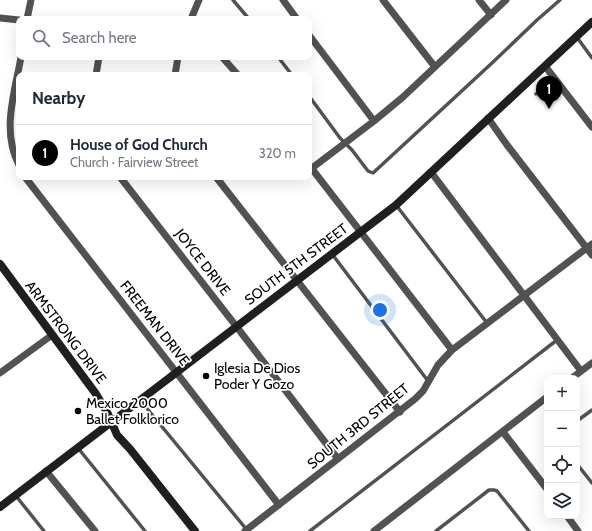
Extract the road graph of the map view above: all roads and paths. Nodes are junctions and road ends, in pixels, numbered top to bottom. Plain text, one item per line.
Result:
1 (32, 0) edge
2 (199, 0) edge
3 (233, 0) edge
4 (283, 0) edge
5 (383, 0) edge
6 (479, 0) edge
7 (506, 0) edge
8 (560, 0) edge
9 (490, 14) junction
10 (29, 16) edge
11 (192, 16) edge
12 (246, 16) edge
13 (295, 16) edge
14 (0, 18) edge
15 (16, 20) edge
16 (592, 22) edge
17 (576, 36) junction
18 (312, 39) edge
19 (592, 58) edge
20 (20, 60) edge
21 (98, 60) edge
22 (178, 60) edge
23 (225, 60) edge
24 (280, 60) edge
25 (545, 66) junction
26 (435, 67) junction
27 (18, 72) edge
28 (96, 72) edge
29 (176, 72) edge
30 (235, 72) edge
31 (290, 72) edge
32 (555, 79) junction
33 (16, 85) edge
34 (536, 94) dead end
35 (312, 100) edge
36 (488, 118) junction
37 (374, 121) junction
38 (592, 127) edge
39 (346, 143) junction
40 (16, 158) edge
41 (312, 165) edge
42 (312, 169) edge
43 (431, 172) junction
44 (27, 180) edge
45 (122, 180) edge
46 (218, 180) edge
47 (396, 205) junction
48 (361, 231) junction
49 (589, 246) edge
50 (331, 254) junction
51 (592, 255) edge
52 (0, 265) edge
53 (297, 280) junction
54 (523, 296) junction
55 (487, 323) junction
56 (236, 326) junction
57 (52, 335) junction
58 (557, 340) junction
59 (452, 350) junction
60 (592, 363) edge
61 (581, 371) junction
62 (176, 372) junction
63 (0, 373) edge
64 (576, 375) edge
65 (428, 381) junction
66 (544, 399) edge
67 (140, 400) junction
68 (592, 410) edge
69 (400, 412) junction
70 (580, 420) edge
71 (111, 421) junction
72 (502, 432) junction
73 (77, 447) junction
74 (338, 459) junction
75 (580, 468) edge
76 (46, 471) junction
77 (592, 483) edge
78 (544, 485) edge
79 (15, 495) junction
80 (279, 505) junction
81 (0, 506) edge
82 (569, 519) edge
83 (246, 530) edge
84 (44, 531) edge
85 (94, 531) edge
86 (145, 531) edge
87 (195, 531) edge
88 (310, 531) edge
89 (374, 531) edge
90 (436, 531) edge
91 (528, 531) edge
92 (578, 531) edge

1 - 10 street
2 - 11 street
3 - 12 lane
4 - 13 street
5 - 26 street
6 - 9 street
7 - 9 street
8 - 39 lane
9 - 26 street
14 - 15 street
16 - 17 street, SOUTH 5TH STREET
17 - 19 lane
17 - 25 street, SOUTH 5TH STREET
18 - 37 street
20 - 27 street
21 - 28 street
22 - 29 street
23 - 30 street
24 - 31 lane
25 - 32 street
25 - 36 street, SOUTH 5TH STREET
26 - 37 street
32 - 34 lane
32 - 38 street
33 - 40 street
35 - 39 lane
36 - 43 street, SOUTH 5TH STREET
36 - 49 street
37 - 39 street
39 - 41 street
42 - 48 street
43 - 47 street, SOUTH 5TH STREET
43 - 54 street
44 - 62 street, FREEMAN DRIVE
45 - 56 street, JOYCE DRIVE
46 - 53 street
47 - 48 street, SOUTH 5TH STREET
47 - 55 lane
48 - 50 street, SOUTH 5TH STREET
48 - 59 street
49 - 51 street
49 - 54 street, SOUTH 3RD STREET
50 - 53 street, SOUTH 5TH STREET
50 - 65 lane
52 - 57 street, ARMSTRONG DRIVE
53 - 56 street, SOUTH 5TH STREET
53 - 69 street
54 - 55 street, SOUTH 3RD STREET
54 - 58 street
55 - 59 street, SOUTH 3RD STREET
56 - 62 street, SOUTH 5TH STREET
56 - 74 street, JOYCE DRIVE
57 - 63 street
57 - 71 street, ARMSTRONG DRIVE
58 - 61 street
58 - 88 lane
59 - 65 street, SOUTH 3RD STREET
60 - 61 street
61 - 64 street
62 - 67 street, SOUTH 5TH STREET
62 - 80 street, FREEMAN DRIVE
65 - 69 street, SOUTH 3RD STREET
66 - 72 street
67 - 71 street, SOUTH 5TH STREET
67 - 83 lane
68 - 70 lane
69 - 74 street, SOUTH 3RD STREET
71 - 73 street, SOUTH 5TH STREET
71 - 87 street, ARMSTRONG DRIVE
72 - 78 street
72 - 89 street
73 - 76 street, SOUTH 5TH STREET
73 - 86 lane
74 - 80 street, SOUTH 3RD STREET
75 - 77 lane
76 - 79 street, SOUTH 5TH STREET
76 - 85 street
79 - 81 street, SOUTH 5TH STREET
79 - 84 lane
80 - 83 street, SOUTH 3RD STREET
82 - 92 street
90 - 91 lane

